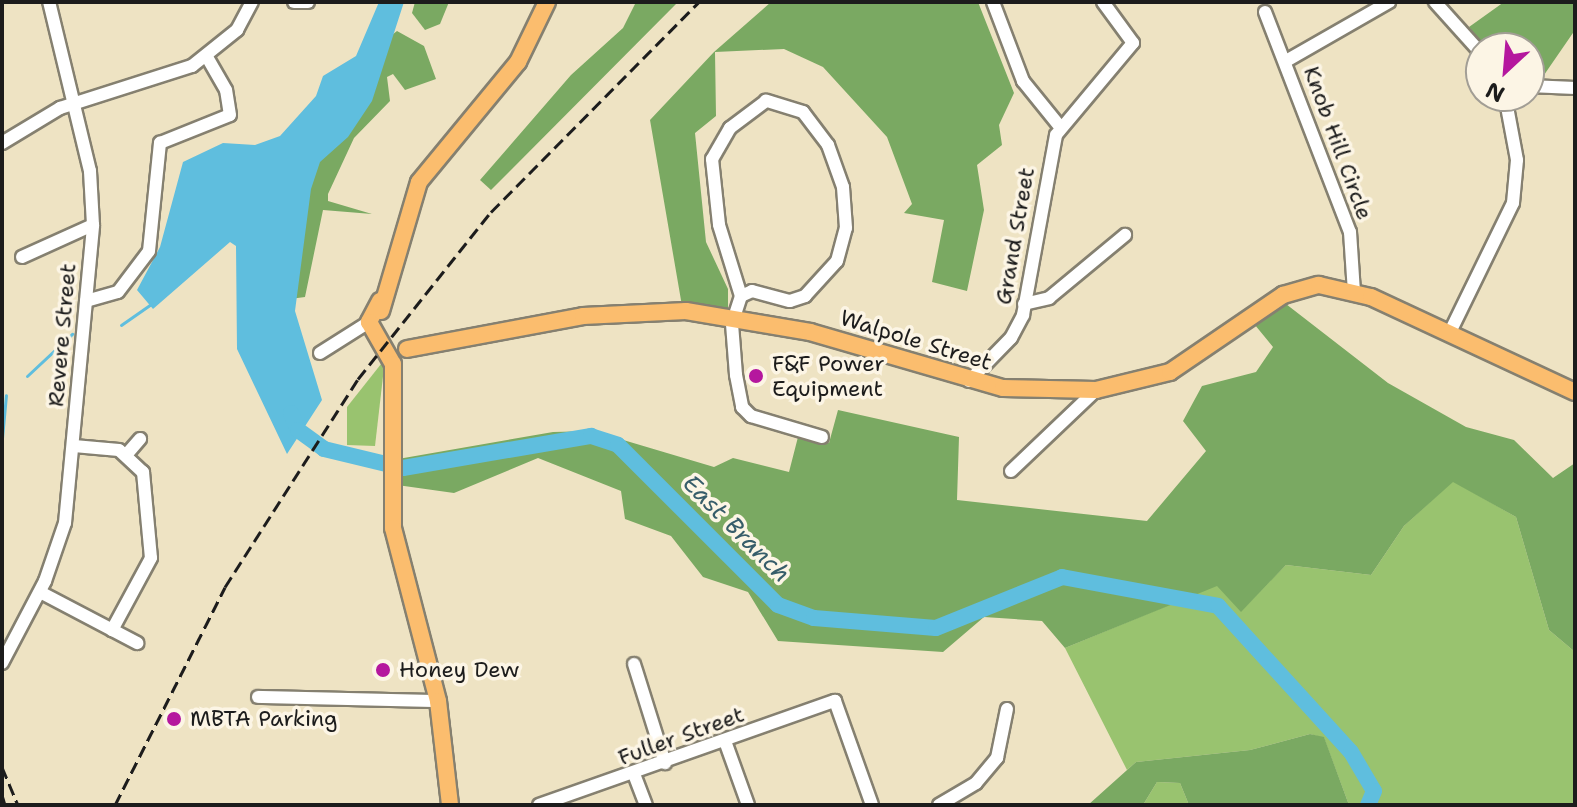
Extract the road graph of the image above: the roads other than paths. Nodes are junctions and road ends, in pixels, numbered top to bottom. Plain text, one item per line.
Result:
1 (49, 2) edge
2 (252, 2) edge
3 (294, 2) edge
4 (308, 2) edge
5 (547, 2) edge
6 (993, 2) edge
7 (1103, 2) edge
8 (1389, 2) edge
9 (1435, 2) edge
10 (1265, 12) dead end
11 (1465, 35) edge
12 (207, 57) junction
13 (1286, 61) junction
14 (1545, 87) edge
15 (1575, 88) edge
16 (74, 103) junction
17 (1508, 112) edge
18 (1061, 128) junction
19 (2, 143) edge
20 (93, 225) junction
21 (1125, 235) dead end
22 (22, 257) dead end
23 (1354, 292) junction
24 (741, 296) junction
25 (86, 301) junction
26 (380, 301) junction
27 (1024, 304) junction
28 (734, 316) junction
29 (369, 322) junction
30 (1451, 330) junction
31 (400, 351) junction
32 (320, 353) dead end
33 (969, 381) junction
34 (1096, 390) junction
35 (1575, 392) edge
36 (822, 437) dead end
37 (140, 439) dead end
38 (74, 446) junction
39 (127, 454) junction
40 (1011, 471) dead end
41 (40, 592) junction
42 (105, 631) junction
43 (137, 643) dead end
44 (2, 663) edge
45 (634, 664) dead end
46 (258, 697) dead end
47 (438, 701) junction
48 (1007, 709) dead end
49 (725, 741) junction
50 (665, 763) junction
51 (634, 774) junction
52 (446, 804) edge
53 (539, 805) edge
54 (646, 805) edge
55 (748, 805) edge
56 (872, 805) edge
57 (939, 805) edge

1 - 16 street, Revere Street
2 - 12 street
3 - 4 street
5 - 26 main road
6 - 18 street
7 - 18 street, Grand Street
8 - 13 street
9 - 11 street
10 - 13 street, Knob Hill Circle
12 - 16 street
12 - 25 street
13 - 23 street, Knob Hill Circle
14 - 15 street
16 - 19 street
16 - 20 street, Revere Street
17 - 30 street
18 - 27 street, Grand Street
20 - 22 street
20 - 25 street, Revere Street
21 - 27 street
23 - 30 main road, Walpole Street
23 - 34 main road, Walpole Street
24 - 24 street
24 - 28 street
25 - 38 street, Revere Street
26 - 29 main road
26 - 31 main road
27 - 33 street, Grand Street
28 - 31 main road, Walpole Street
28 - 33 main road, Walpole Street
28 - 36 street
29 - 31 main road
29 - 32 street
30 - 35 main road, Walpole Street
31 - 47 main road
33 - 34 main road, Walpole Street
34 - 40 street
37 - 39 street
38 - 39 street
38 - 41 street, Revere Street
39 - 42 street
41 - 42 street
41 - 44 street, Revere Street
42 - 43 street
45 - 50 street
46 - 47 street
47 - 52 main road
48 - 57 street
49 - 50 street, Fuller Street
49 - 55 street
49 - 56 street, Fuller Street
50 - 51 street, Fuller Street
51 - 53 street, Fuller Street
51 - 54 street

